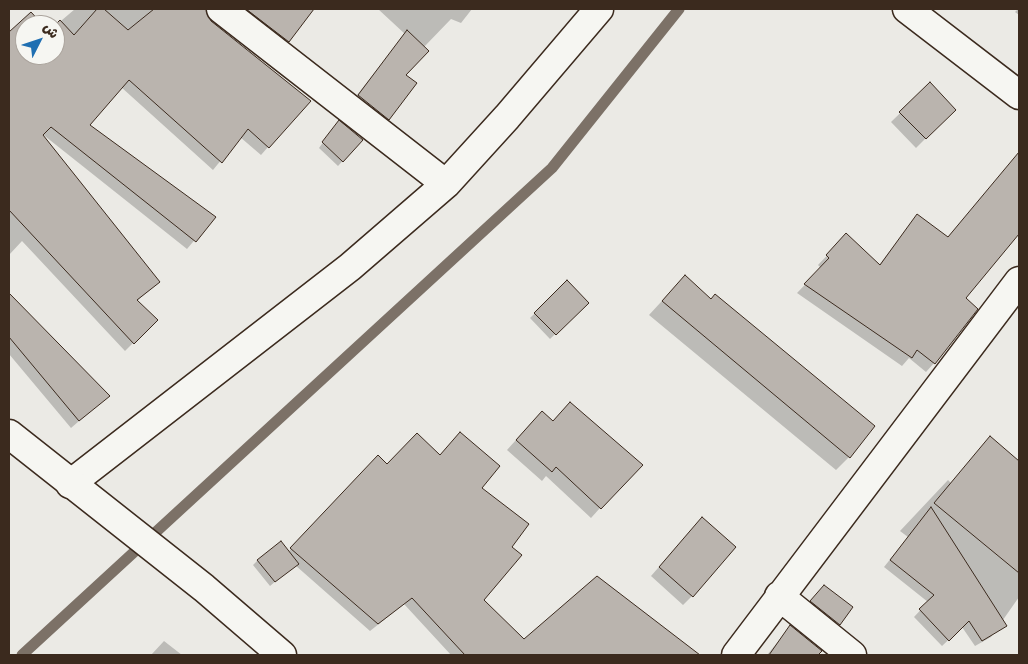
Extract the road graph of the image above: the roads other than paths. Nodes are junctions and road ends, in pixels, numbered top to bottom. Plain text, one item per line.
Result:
1 (221, 9) edge
2 (907, 9) edge
3 (593, 11) edge
4 (1019, 96) edge
5 (446, 184) junction
6 (1019, 281) edge
7 (9, 434) edge
8 (79, 491) junction
9 (779, 596) junction
10 (282, 655) edge
11 (736, 655) edge
12 (852, 655) edge

1 - 5 street
2 - 4 street
3 - 5 street
5 - 8 street
6 - 9 street
7 - 8 street
8 - 10 street
9 - 11 street
9 - 12 street

